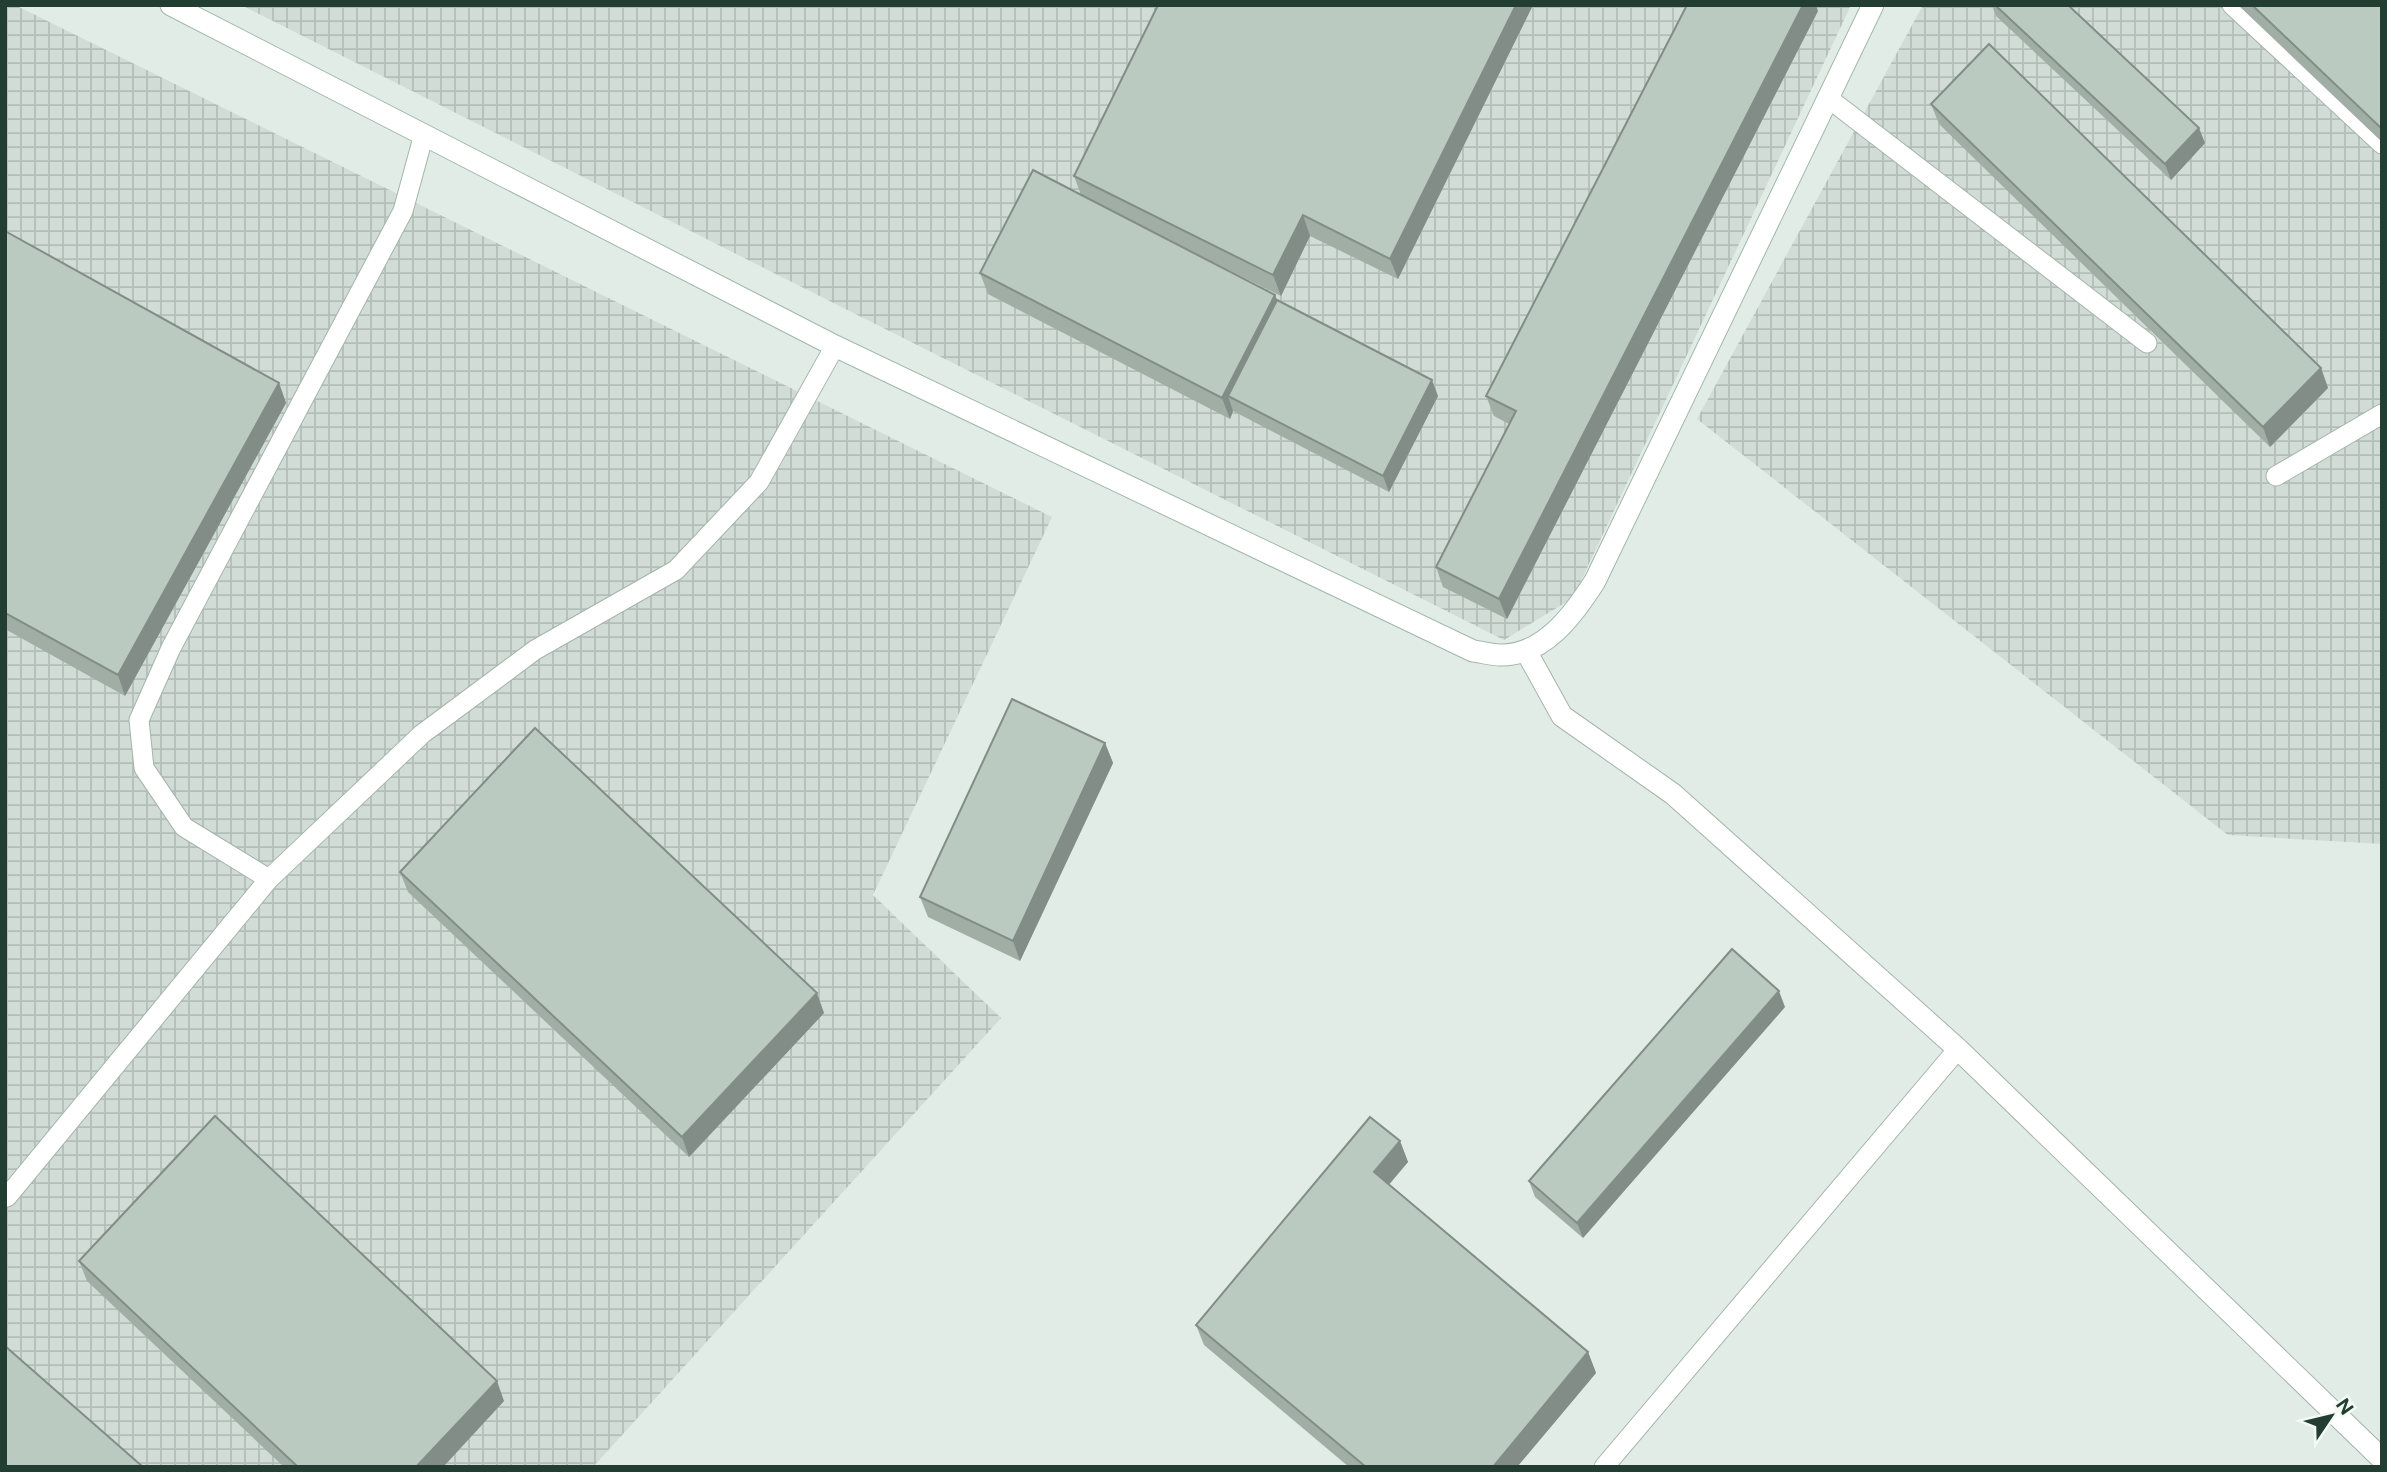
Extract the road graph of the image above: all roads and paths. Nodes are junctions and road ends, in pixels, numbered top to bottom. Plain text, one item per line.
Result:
1 (172, 5) edge
2 (1873, 5) edge
3 (2232, 5) edge
4 (1828, 98) junction
5 (424, 134) junction
6 (2382, 144) edge
7 (2147, 343) edge
8 (835, 346) junction
9 (2382, 414) edge
10 (2276, 475) dead end
11 (1525, 651) junction
12 (269, 879) junction
13 (1958, 1049) junction
14 (7, 1197) dead end
15 (2382, 1459) edge
16 (1604, 1467) edge

1 - 5 main road
2 - 4 main road
3 - 6 lane
4 - 7 lane
4 - 11 main road
5 - 8 main road
5 - 12 lane
8 - 11 main road
8 - 12 lane
9 - 10 lane
11 - 13 main road
12 - 14 lane
13 - 15 main road
13 - 16 lane

